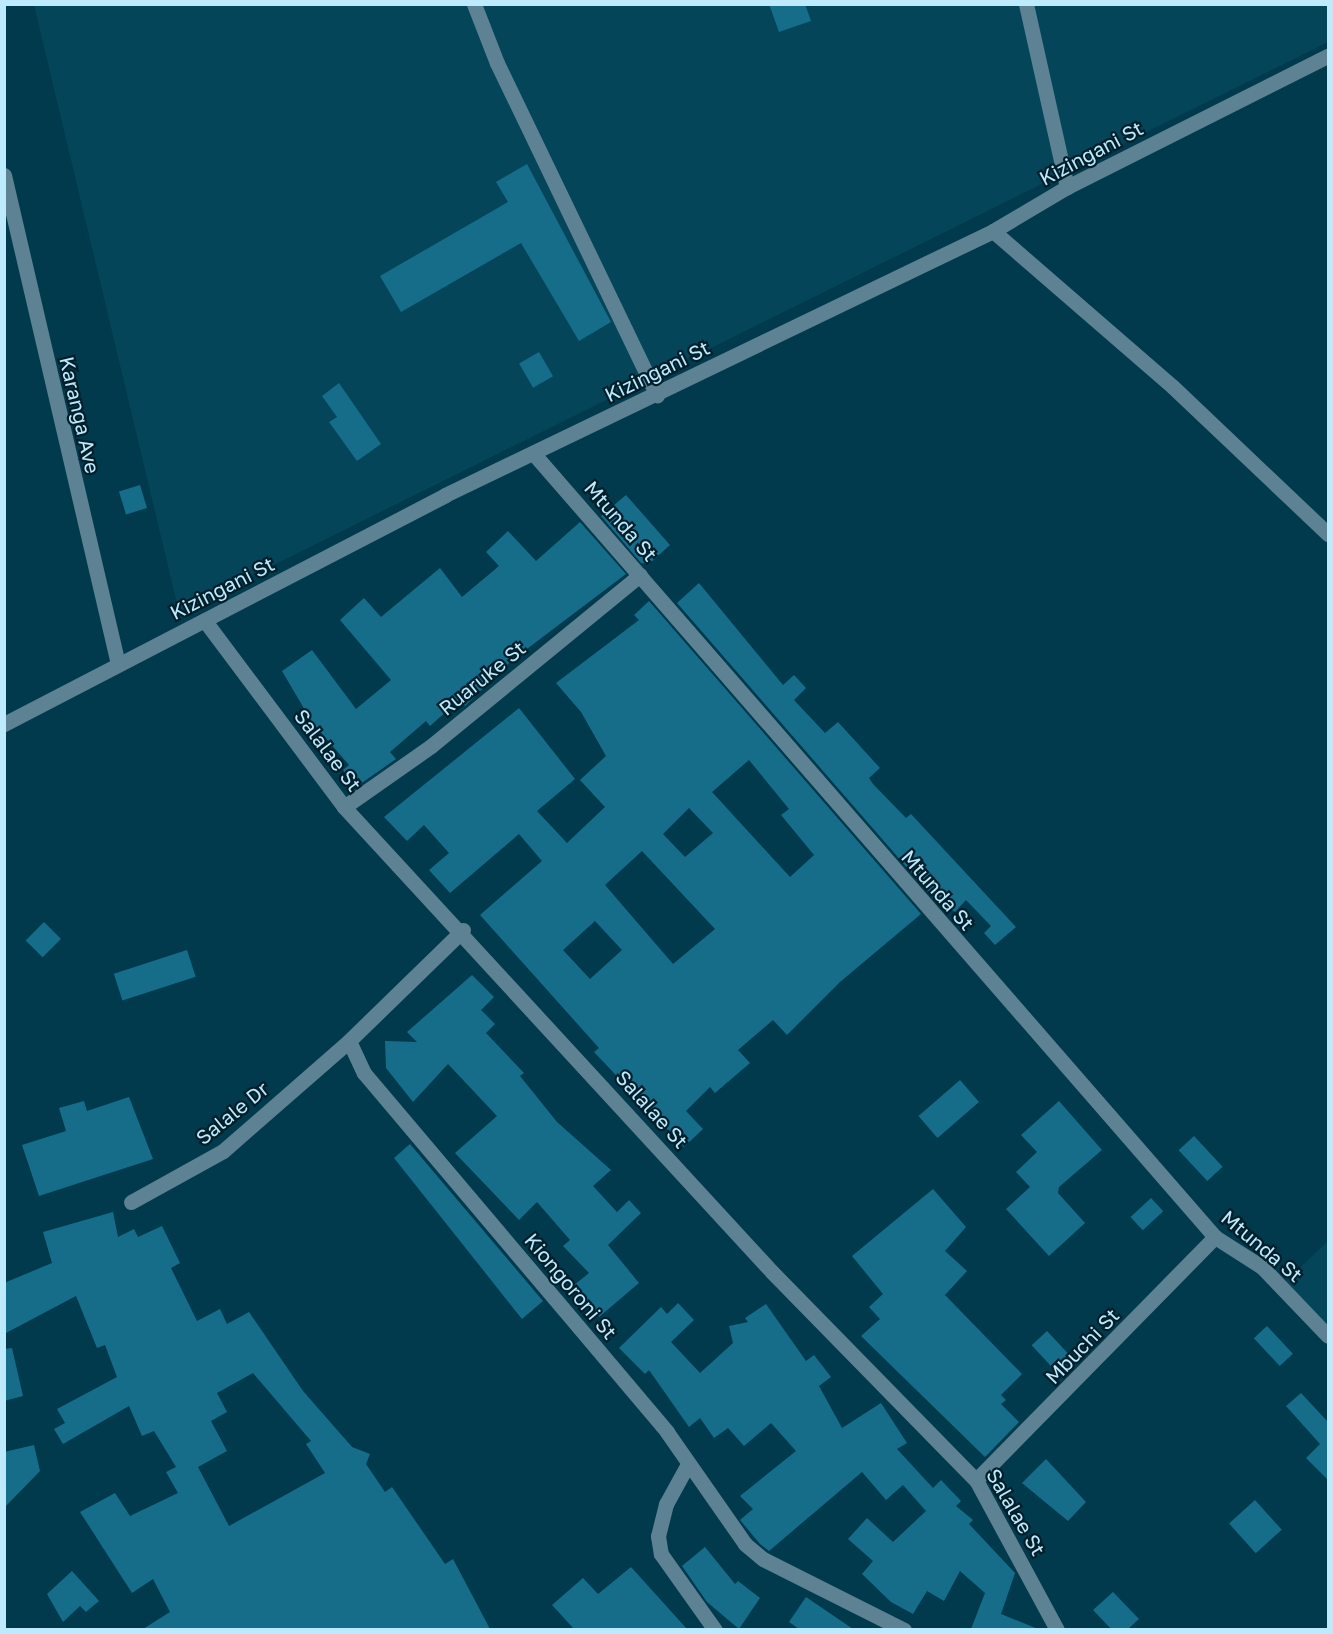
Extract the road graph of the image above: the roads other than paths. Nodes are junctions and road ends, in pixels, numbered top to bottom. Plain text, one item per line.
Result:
1 (474, 4) edge
2 (1026, 4) edge
3 (1326, 59) edge
4 (4, 175) edge
5 (1067, 187) junction
6 (993, 231) junction
7 (657, 395) junction
8 (534, 453) junction
9 (1329, 534) edge
10 (640, 575) junction
11 (205, 621) junction
12 (118, 664) junction
13 (4, 724) edge
14 (344, 807) junction
15 (463, 930) junction
16 (349, 1041) junction
17 (131, 1202) dead end
18 (1215, 1237) junction
19 (1329, 1336) edge
20 (688, 1464) junction
21 (976, 1480) junction
22 (715, 1629) edge
23 (904, 1629) edge
24 (1057, 1629) edge

1 - 7 street
2 - 5 street
3 - 5 street, Kizingani St
4 - 12 street, Karanga Ave
5 - 6 street, Kizingani St
6 - 7 street, Kizingani St
6 - 9 street
7 - 8 street, Kizingani St
8 - 10 street, Mtunda St
8 - 11 street, Kizingani St
10 - 14 street, Ruaruke St
10 - 18 street, Mtunda St
11 - 12 street, Kizingani St
11 - 14 street, Salalae St
12 - 13 street, Kizingani St
14 - 15 street, Salalae St
15 - 16 street
15 - 21 street, Salalae St
16 - 17 street, Salale Dr
16 - 20 street, Kiongoroni St
18 - 19 street, Mtunda St
18 - 21 street, Mbuchi St
20 - 22 street
20 - 23 street, Kiongoroni St
21 - 24 street, Salalae St

